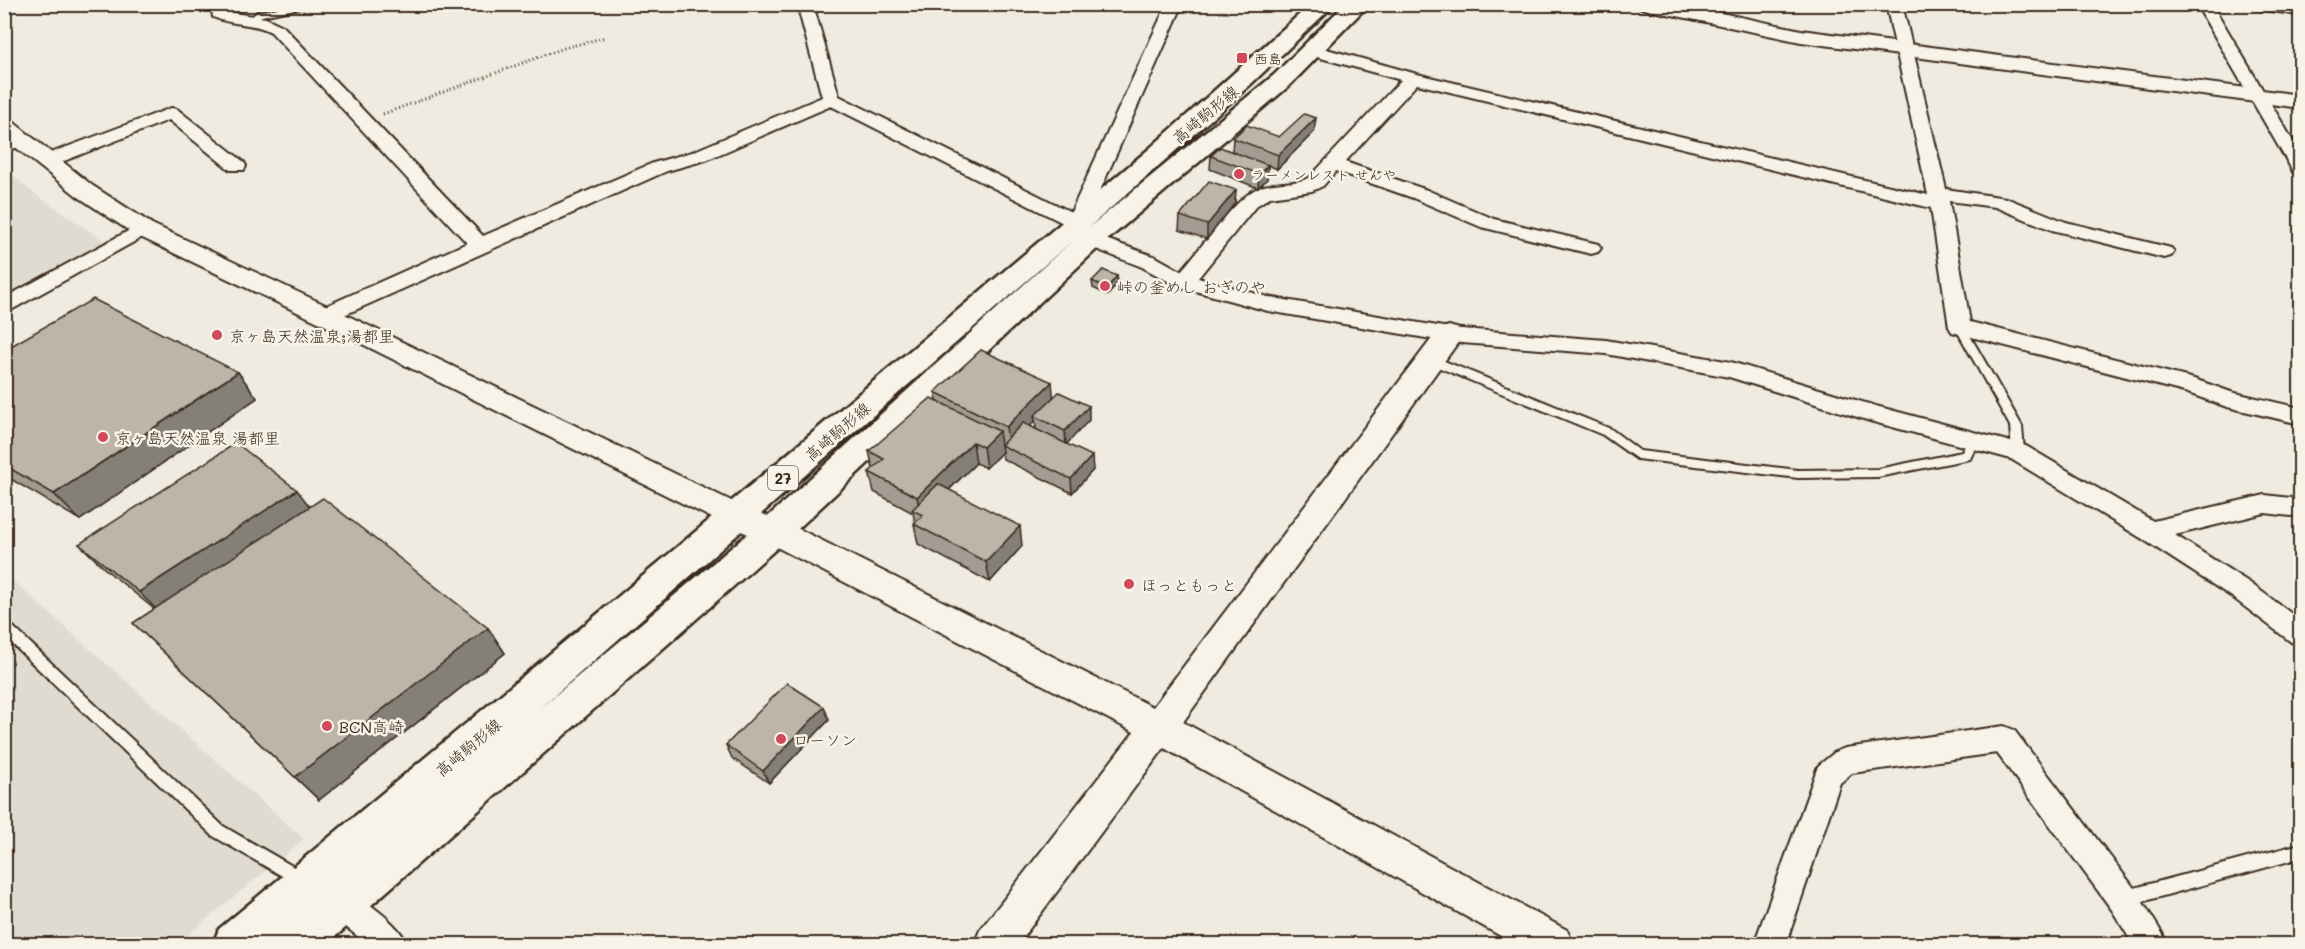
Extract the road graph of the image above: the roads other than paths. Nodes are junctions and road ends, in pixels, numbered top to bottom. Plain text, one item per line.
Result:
1 (219, 4) edge
2 (315, 4) edge
3 (805, 4) edge
4 (1175, 4) edge
5 (1324, 4) edge
6 (1358, 4) edge
7 (1648, 4) edge
8 (1894, 4) edge
9 (2204, 4) edge
10 (2255, 4) edge
11 (2301, 10) edge
12 (253, 19) junction
13 (1312, 50) junction
14 (1905, 51) junction
15 (1413, 78) junction
16 (2258, 97) junction
17 (831, 99) junction
18 (2301, 102) edge
19 (10, 138) edge
20 (47, 161) junction
21 (1333, 164) junction
22 (237, 166) dead end
23 (2301, 168) edge
24 (1939, 199) junction
25 (143, 229) junction
26 (1083, 231) junction
27 (480, 244) junction
28 (1591, 248) dead end
29 (2164, 252) dead end
30 (1184, 281) junction
31 (4, 307) edge
32 (325, 315) junction
33 (1960, 327) junction
34 (1440, 347) junction
35 (2301, 416) edge
36 (1973, 440) junction
37 (2018, 452) junction
38 (2301, 508) edge
39 (737, 518) junction
40 (774, 531) junction
41 (2150, 531) junction
42 (4, 627) edge
43 (2301, 634) edge
44 (1160, 727) junction
45 (2301, 851) edge
46 (307, 883) junction
47 (2122, 899) junction
48 (341, 903) junction
49 (235, 945) edge
50 (294, 945) edge
51 (392, 945) edge
52 (994, 945) edge
53 (1553, 945) edge
54 (1770, 945) edge
55 (2151, 945) edge

1 - 12 street
2 - 12 lane
3 - 17 street
4 - 26 street
5 - 26 main road, 高崎駒形線 / 27
6 - 13 main road, 高崎駒形線 / 27
7 - 14 street
8 - 14 street
9 - 16 street
10 - 11 street
12 - 27 street
13 - 15 street
13 - 26 main road, 高崎駒形線 / 27
14 - 16 street
14 - 24 street
15 - 21 street
15 - 24 street
16 - 18 street
16 - 23 street
17 - 26 street
17 - 27 street
19 - 20 street
20 - 22 street
20 - 25 street
21 - 28 street
21 - 30 street
24 - 29 street
24 - 33 street
25 - 31 street
25 - 32 street
26 - 30 street
26 - 39 main road, 高崎駒形線 / 27
26 - 40 main road, 高崎駒形線 / 27
27 - 32 street
30 - 34 street
32 - 39 street
33 - 35 street
33 - 37 lane
34 - 36 street
34 - 36 lane
34 - 44 street
36 - 37 street
37 - 41 street
38 - 41 street
39 - 40 street
39 - 46 main road, 高崎駒形線 / 27
40 - 44 street
40 - 48 main road, 高崎駒形線 / 27
41 - 43 street
42 - 46 lane
44 - 52 street
44 - 53 street
45 - 47 lane
46 - 49 main road, 高崎駒形線 / 27
47 - 54 street
47 - 55 street
48 - 50 main road, 高崎駒形線 / 27
48 - 51 street

